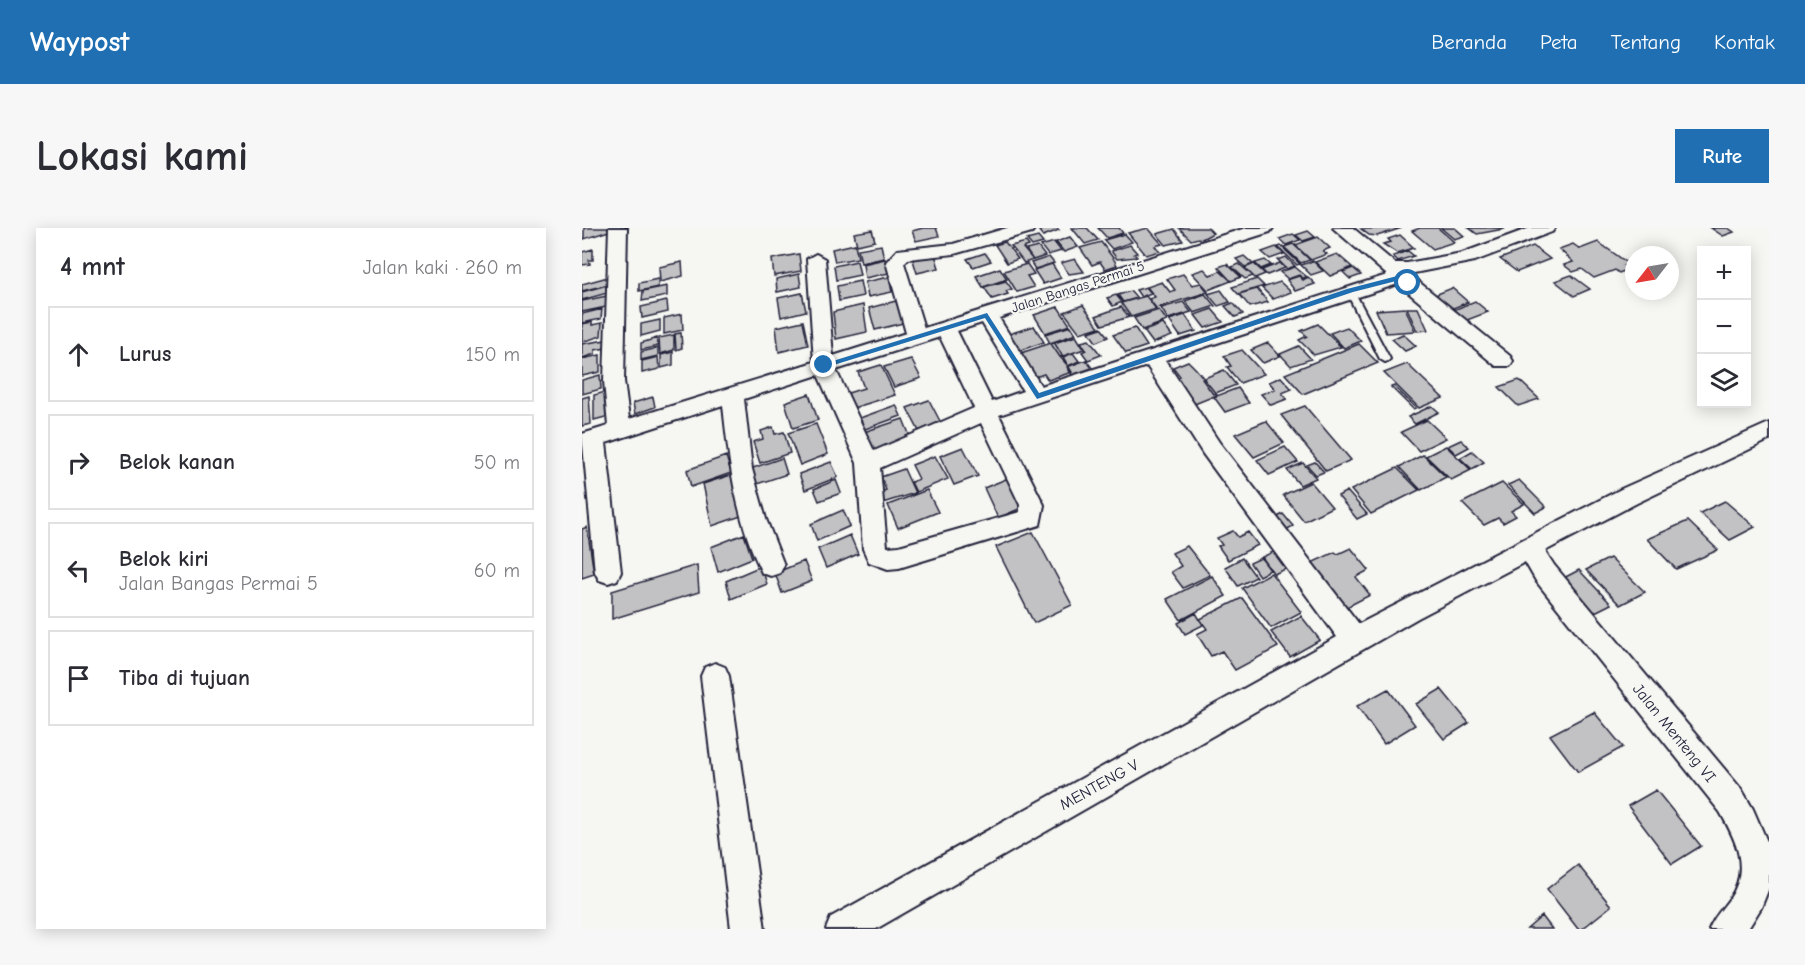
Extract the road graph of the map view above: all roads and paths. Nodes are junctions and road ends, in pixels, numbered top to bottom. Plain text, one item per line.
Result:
1 (618, 228) edge
2 (1026, 228) edge
3 (1264, 228) edge
4 (1342, 228) edge
5 (1546, 228) edge
6 (816, 259) dead end
7 (1395, 273) junction
8 (1350, 291) junction
9 (987, 315) junction
10 (946, 328) junction
11 (917, 337) junction
12 (1153, 358) junction
13 (1385, 359) dead end
14 (1503, 362) dead end
15 (824, 365) junction
16 (733, 395) junction
17 (1037, 396) junction
18 (985, 412) junction
19 (619, 430) junction
20 (1764, 439) edge
21 (588, 440) edge
22 (868, 463) junction
23 (1530, 547) junction
24 (771, 565) dead end
25 (608, 572) dead end
26 (1355, 640) junction
27 (715, 676) dead end
28 (748, 929) edge
29 (843, 929) edge
30 (1726, 929) edge

1 - 19 street
2 - 11 street
3 - 9 street, Jalan Bangas Permai 5
4 - 7 street
5 - 7 street
6 - 15 street
7 - 8 street
7 - 14 street
8 - 12 street
8 - 13 lane
9 - 10 street, Jalan Bangas Permai 5
9 - 17 street
10 - 11 street, Jalan Bangas Permai 5
10 - 18 street
11 - 15 street, Jalan Bangas Permai 5
12 - 17 street
12 - 26 street
15 - 16 street, Jalan Bangas Permai 5
15 - 22 street
16 - 19 street, Jalan Bangas Permai 5
16 - 24 street
17 - 18 street
18 - 22 street
18 - 22 street
19 - 21 street, Jalan Bangas Permai 5
20 - 23 street, MENTENG V
21 - 25 street
23 - 26 street, MENTENG V
23 - 30 street, Jalan Menteng VI
26 - 29 street, MENTENG V
27 - 28 street

